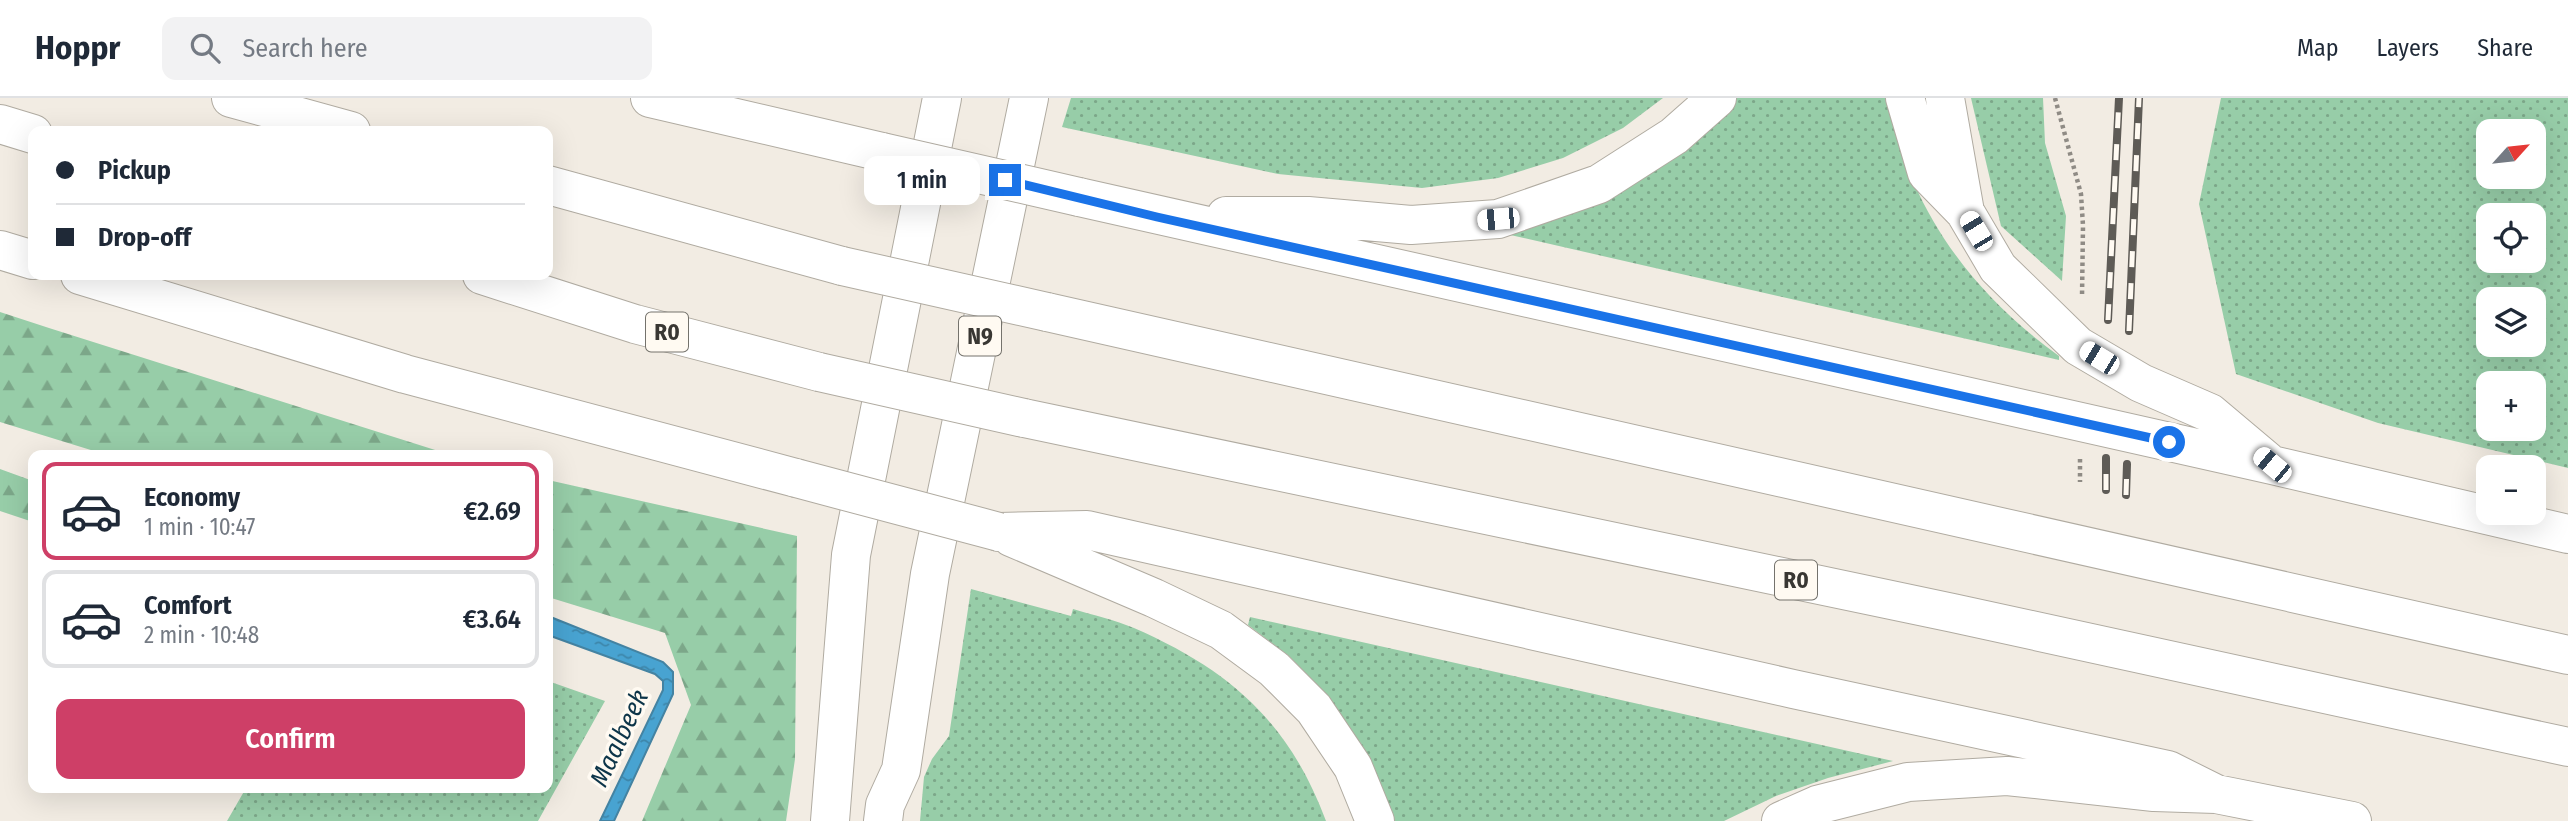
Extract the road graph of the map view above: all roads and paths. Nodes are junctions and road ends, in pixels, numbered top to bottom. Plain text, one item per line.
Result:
1 (231, 98) edge
2 (650, 98) edge
3 (942, 98) edge
4 (1029, 98) edge
5 (1717, 98) edge
6 (1905, 98) edge
7 (1945, 98) edge
8 (2055, 98) edge
9 (0, 124) edge
10 (333, 126) edge
11 (28, 132) edge
12 (553, 186) edge
13 (1965, 212) junction
14 (1157, 217) junction
15 (0, 250) edge
16 (28, 258) edge
17 (96, 280) edge
18 (498, 280) edge
19 (2081, 302) dead end
20 (2080, 453) dead end
21 (2272, 465) junction
22 (2080, 482) dead end
23 (999, 532) junction
24 (2568, 534) edge
25 (2568, 655) edge
26 (2568, 747) edge
27 (901, 770) junction
28 (2216, 794) junction
29 (830, 821) edge
30 (883, 821) edge
31 (908, 821) edge
32 (1375, 821) edge
33 (1781, 821) edge
34 (2352, 821) edge

1 - 10 highway
2 - 14 highway, bridge
3 - 29 highway
4 - 27 highway, N9
5 - 14 highway
6 - 13 highway
7 - 13 highway
8 - 19 path
9 - 11 highway
12 - 25 highway, bridge
13 - 21 highway
14 - 21 highway
15 - 16 highway
17 - 23 highway, bridge
18 - 26 highway, R0, bridge
20 - 22 path
21 - 24 highway
23 - 28 highway
23 - 32 highway
27 - 30 highway, N9
27 - 31 highway
28 - 33 highway
28 - 34 highway

